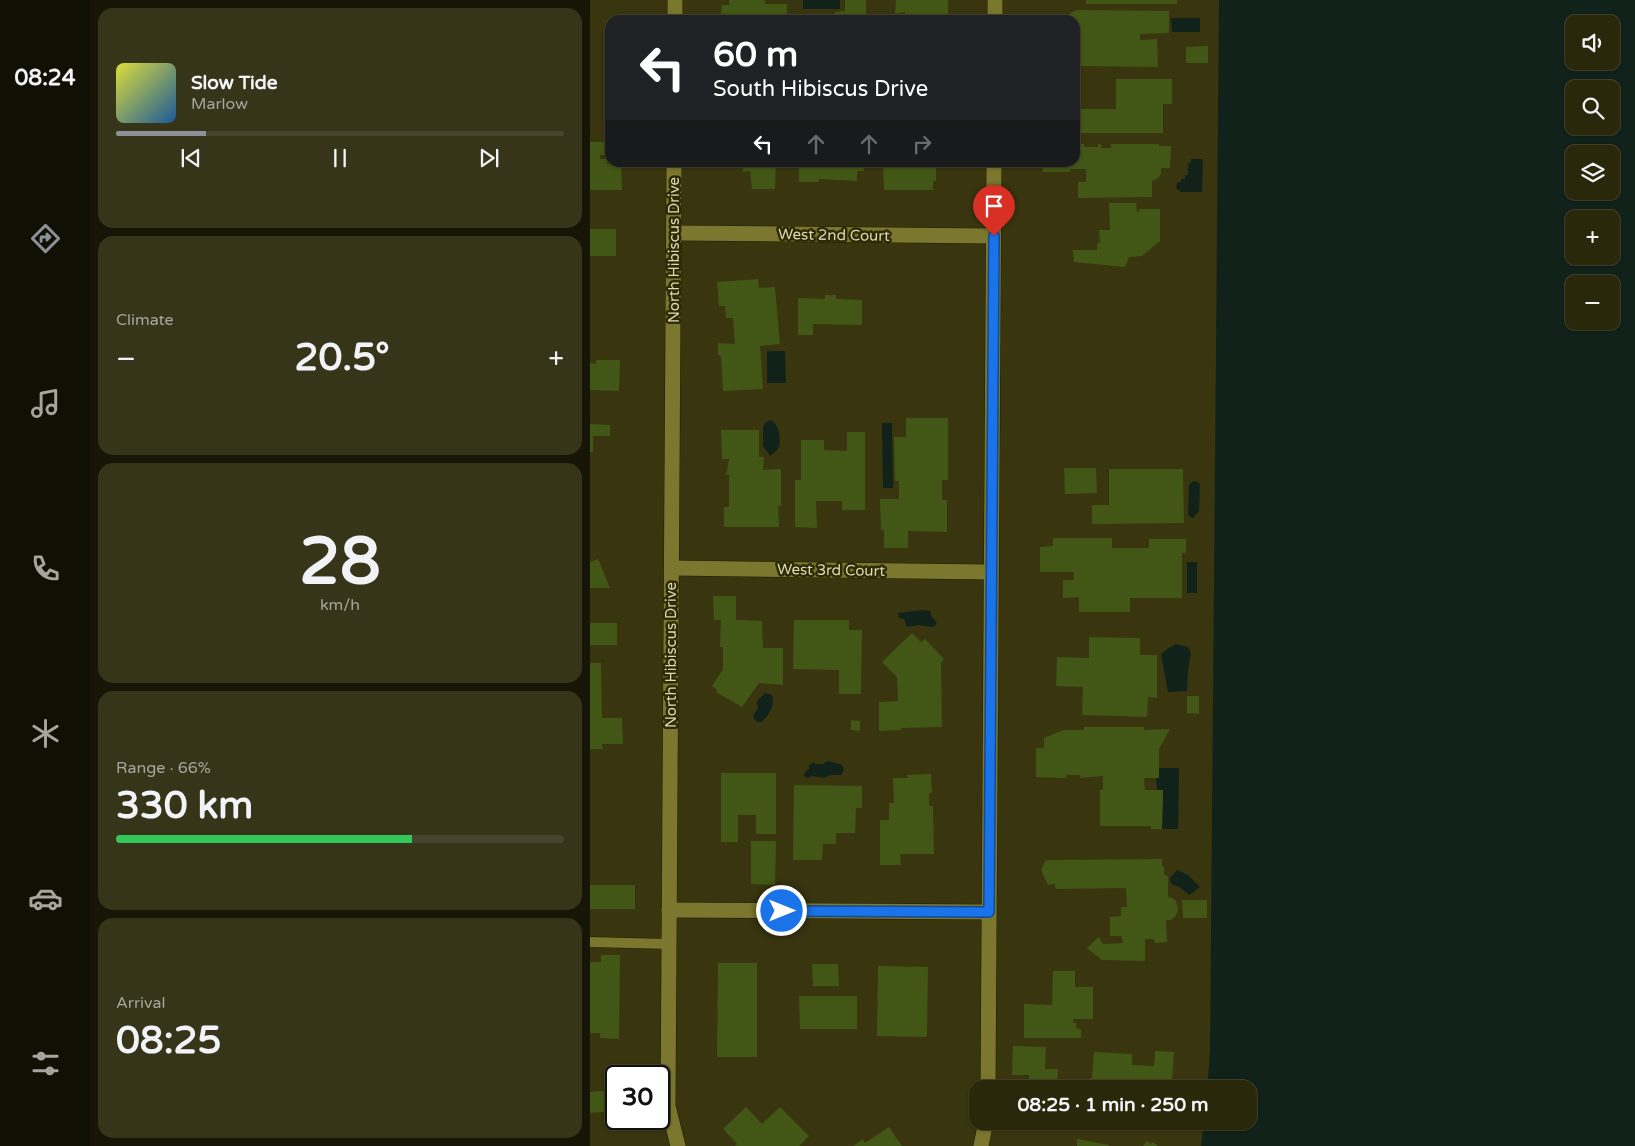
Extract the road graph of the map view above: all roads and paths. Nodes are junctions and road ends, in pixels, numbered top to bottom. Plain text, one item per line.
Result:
1 (675, 0) edge
2 (995, 0) edge
3 (675, 15) edge
4 (995, 15) edge
5 (674, 167) edge
6 (994, 167) edge
7 (674, 233) junction
8 (994, 236) junction
9 (672, 568) junction
10 (991, 572) junction
11 (669, 910) junction
12 (989, 912) junction
13 (590, 942) edge
14 (669, 944) junction
15 (988, 1080) edge
16 (984, 1130) edge
17 (678, 1146) edge
18 (981, 1146) edge

1 - 3 street
2 - 4 street
5 - 7 street, North Hibiscus Drive
6 - 8 street
7 - 8 street, West 2nd Court
7 - 9 street, North Hibiscus Drive
8 - 10 street
9 - 10 street, West 3rd Court
9 - 11 street, North Hibiscus Drive
10 - 12 street
11 - 12 street
11 - 14 street, North Hibiscus Drive
12 - 15 street
13 - 14 lane
14 - 17 street, North Hibiscus Drive
16 - 18 street

